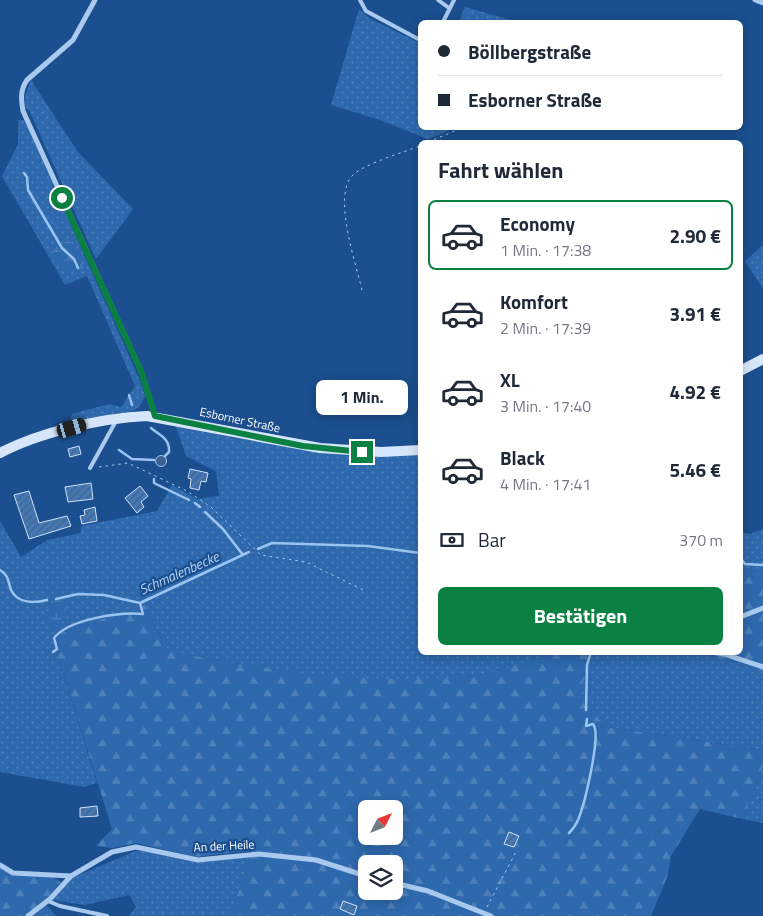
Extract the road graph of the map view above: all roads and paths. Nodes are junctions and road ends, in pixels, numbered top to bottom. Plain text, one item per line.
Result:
1 (95, 0) edge
2 (360, 0) edge
3 (438, 0) edge
4 (454, 0) edge
5 (755, 0) edge
6 (763, 3) edge
7 (449, 8) junction
8 (445, 20) edge
9 (418, 39) edge
10 (457, 130) edge
11 (433, 140) edge
12 (418, 147) edge
13 (362, 290) dead end
14 (763, 359) edge
15 (743, 369) edge
16 (155, 416) junction
17 (119, 417) junction
18 (418, 450) edge
19 (0, 453) edge
20 (90, 468) joint
21 (362, 590) dead end
22 (763, 608) edge
23 (743, 616) edge
24 (727, 655) edge
25 (763, 667) edge
26 (517, 850) dead end
27 (0, 865) edge
28 (358, 873) edge
29 (71, 876) junction
30 (403, 885) edge
31 (48, 901) junction
32 (484, 914) junction
33 (28, 916) edge
34 (107, 916) edge
35 (490, 916) edge

1 - 16 street
2 - 9 lane
3 - 7 lane
4 - 7 lane
5 - 6 street
7 - 8 lane
10 - 11 path
12 - 13 path
14 - 15 main road
16 - 17 main road, Esborner Straße
16 - 18 main road, Esborner Straße
17 - 19 main road, Esborner Straße
17 - 20 lane
20 - 21 path
22 - 23 street
24 - 25 street
26 - 32 path
27 - 29 street
28 - 29 street, An der Heile
29 - 31 street, An der Heile
30 - 32 street
31 - 33 street, An der Heile
31 - 34 lane
32 - 35 street

